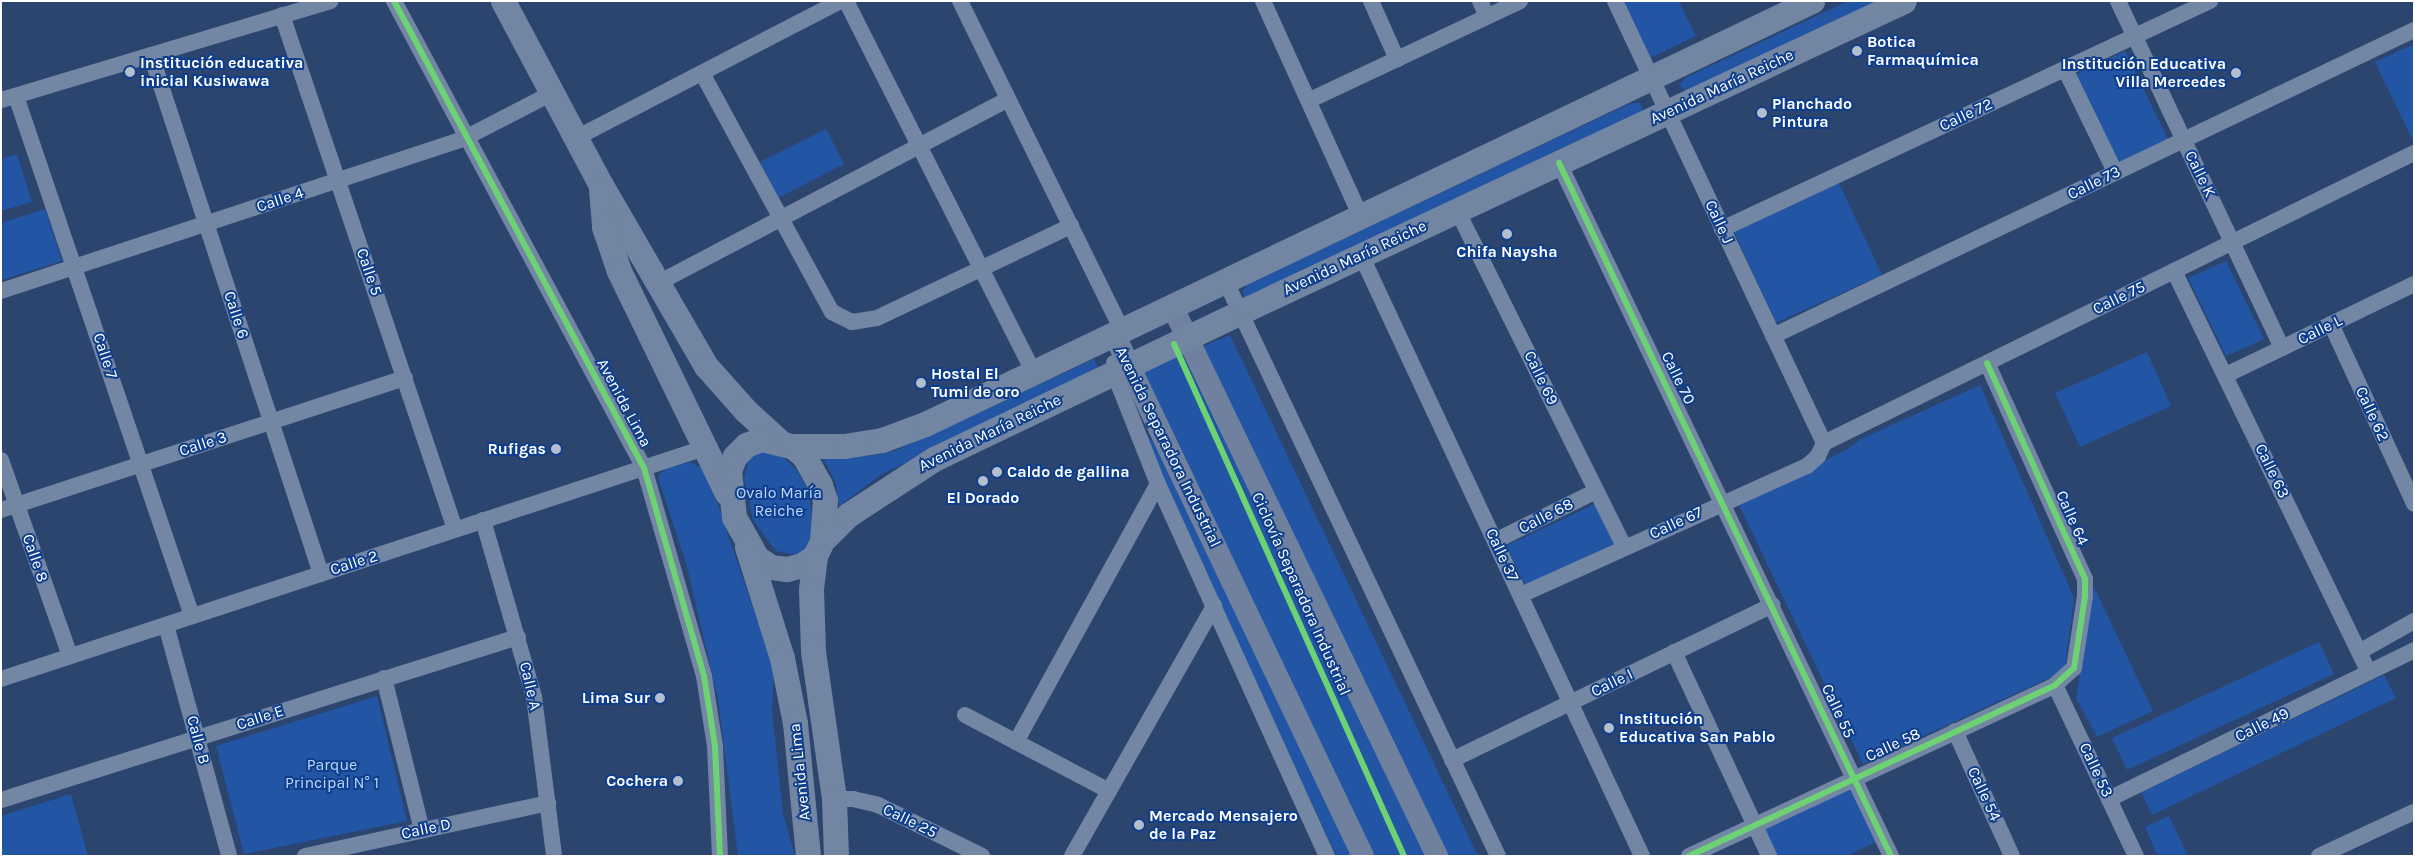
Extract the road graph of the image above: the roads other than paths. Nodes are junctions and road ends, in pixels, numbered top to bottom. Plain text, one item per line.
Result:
1 (330, 1) edge
2 (394, 1) edge
3 (504, 1) edge
4 (840, 1) edge
5 (846, 1) edge
6 (960, 1) edge
7 (1264, 1) edge
8 (1371, 1) edge
9 (1480, 1) edge
10 (1520, 1) edge
11 (1615, 1) edge
12 (1812, 1) edge
13 (1904, 1) edge
14 (2118, 1) edge
15 (2210, 1) edge
16 (282, 15) junction
17 (1487, 16) junction
18 (2414, 30) edge
19 (2134, 36) junction
20 (151, 55) junction
21 (1398, 59) junction
22 (2065, 69) junction
23 (702, 73) junction
24 (1651, 78) junction
25 (552, 93) junction
26 (8, 98) edge
27 (1008, 99) junction
28 (1310, 100) junction
29 (1667, 112) junction
30 (465, 138) junction
31 (576, 138) junction
32 (2183, 140) junction
33 (919, 146) junction
34 (2414, 153) edge
35 (1559, 163) junction
36 (2115, 172) junction
37 (338, 181) junction
38 (601, 185) junction
39 (1457, 210) junction
40 (1360, 215) junction
41 (780, 218) junction
42 (206, 224) junction
43 (1071, 226) junction
44 (1722, 229) junction
45 (2232, 242) junction
46 (1362, 255) junction
47 (75, 267) junction
48 (981, 270) junction
49 (2174, 271) junction
50 (1225, 280) junction
51 (658, 282) junction
52 (2414, 284) edge
53 (1, 291) edge
54 (1172, 306) junction
55 (1240, 312) junction
56 (2330, 324) junction
57 (1118, 332) junction
58 (1773, 336) junction
59 (1188, 337) junction
60 (2282, 348) junction
61 (1987, 363) junction
62 (1122, 369) junction
63 (1033, 372) junction
64 (2226, 376) junction
65 (405, 378) junction
66 (271, 422) junction
67 (786, 443) junction
68 (1824, 443) junction
69 (707, 447) junction
70 (1, 460) edge
71 (141, 465) junction
72 (644, 468) junction
73 (1158, 484) junction
74 (1596, 490) junction
75 (731, 501) junction
76 (1722, 502) junction
77 (2414, 504) edge
78 (17, 505) junction
79 (1, 510) edge
80 (483, 520) junction
81 (456, 529) junction
82 (1495, 541) junction
83 (747, 545) junction
84 (1624, 547) junction
85 (818, 549) junction
86 (321, 574) junction
87 (1521, 595) junction
88 (1772, 605) junction
89 (1214, 606) junction
90 (192, 616) junction
91 (2413, 623) edge
92 (166, 625) junction
93 (518, 637) junction
94 (2414, 650) edge
95 (1674, 652) junction
96 (2359, 652) junction
97 (70, 656) junction
98 (2369, 672) junction
99 (384, 678) junction
100 (1, 679) edge
101 (2055, 685) junction
102 (1571, 703) junction
103 (966, 715) dead end
104 (1955, 731) junction
105 (198, 737) junction
106 (1016, 742) junction
107 (1452, 760) junction
108 (1854, 778) junction
109 (1108, 791) junction
110 (834, 799) junction
111 (2109, 799) junction
112 (1, 800) edge
113 (548, 803) junction
114 (2414, 812) edge
115 (1754, 825) junction
116 (422, 830) junction
117 (229, 856) edge
118 (305, 856) edge
119 (554, 856) edge
120 (720, 856) edge
121 (808, 856) edge
122 (836, 856) edge
123 (982, 856) edge
124 (1072, 856) edge
125 (1327, 856) edge
126 (1363, 856) edge
127 (1437, 856) edge
128 (1498, 856) edge
129 (1642, 856) edge
130 (1689, 856) edge
131 (1769, 856) edge
132 (1891, 856) edge
133 (2012, 856) edge
134 (2136, 856) edge
135 (2319, 856) edge

1 - 16 street
2 - 30 street, Avenida Lima
3 - 25 main road
4 - 23 street
5 - 33 street
6 - 27 street
7 - 28 street
8 - 21 street
9 - 17 street
10 - 17 street
11 - 24 street, Calle J
12 - 24 main road
13 - 29 main road, Avenida María Reiche
14 - 19 street, Calle K
15 - 19 street, Calle 72
16 - 20 street
16 - 37 street, Calle 5
17 - 21 street
18 - 32 street, Calle 73
19 - 22 street, Calle 72
19 - 32 street, Calle K
20 - 26 street
20 - 42 street, Calle 6
21 - 28 street
22 - 36 street
22 - 44 street, Calle 72
23 - 31 street
23 - 41 street
24 - 29 street, Calle J
24 - 40 main road
25 - 30 street, Calle 4
25 - 31 main road
26 - 47 street, Calle 7
27 - 33 street
27 - 43 street
28 - 40 street
29 - 35 main road, Avenida María Reiche
29 - 44 street, Calle J
30 - 37 street, Calle 4
30 - 72 street, Avenida Lima
31 - 38 main road
32 - 36 street, Calle 73
32 - 45 street, Calle K
33 - 41 street
33 - 48 street
34 - 45 street, Calle 75
35 - 39 main road, Avenida María Reiche
35 - 76 street, Calle 70
36 - 58 street, Calle 73
37 - 42 street, Calle 4
37 - 65 street, Calle 5
38 - 51 main road
38 - 69 main road
39 - 46 main road, Avenida María Reiche
39 - 74 street, Calle 69
40 - 50 main road
41 - 48 street
41 - 51 street
42 - 47 street, Calle 4
42 - 66 street, Calle 6
43 - 48 street
43 - 57 street
44 - 58 street, Calle J
45 - 49 street, Calle 75
45 - 60 street, Calle K
46 - 55 main road, Avenida María Reiche
46 - 82 street, Calle 37
47 - 53 street, Calle 4
47 - 71 street, Calle 7
48 - 63 street
49 - 61 street, Calle 75
49 - 64 street, Calle 63
50 - 54 main road
50 - 55 street
51 - 67 main road
52 - 56 street, Calle L
54 - 57 main road
54 - 59 main road
55 - 59 main road, Avenida María Reiche
55 - 107 street
56 - 60 street, Calle L
56 - 77 street, Calle 62
57 - 62 main road, Avenida Separadora Industrial
57 - 63 main road
58 - 68 street, Calle J
59 - 62 main road, Avenida María Reiche
59 - 127 main road
60 - 64 street, Calle L
61 - 68 street, Calle 75
61 - 101 street, Calle 64
62 - 73 street, Avenida Separadora Industrial
62 - 85 main road, Avenida María Reiche
62 - 126 main road, Avenida Separadora Industrial
63 - 67 main road
64 - 96 street, Calle 63
65 - 66 street, Calle 3
65 - 81 street, Calle 5
66 - 71 street, Calle 3
66 - 86 street, Calle 6
67 - 75 main road
67 - 85 main road
68 - 76 street, Calle 67
69 - 72 street, Calle 2
69 - 75 main road
70 - 78 street, Calle 8
71 - 78 street, Calle 3
71 - 90 street, Calle 7
72 - 80 street, Calle 2
72 - 120 street, Avenida Lima
73 - 89 street, Avenida Separadora Industrial
73 - 106 street
74 - 82 street, Calle 68
74 - 84 street, Calle 69
75 - 83 main road
76 - 84 street, Calle 67
76 - 88 street, Calle 70
78 - 79 street, Calle 3
78 - 97 street, Calle 8
80 - 81 street, Calle 2
80 - 93 street, Calle A
81 - 86 street, Calle 2
82 - 87 street, Calle 37
83 - 85 main road
83 - 121 main road, Avenida Lima
84 - 87 street, Calle 67
85 - 110 main road, Avenida Lima
86 - 90 street, Calle 2
87 - 102 street, Calle 37
88 - 95 street, Calle I
88 - 108 street, Calle 55
89 - 109 street
89 - 125 street, Avenida Separadora Industrial
90 - 92 street, Calle 2
91 - 96 street
92 - 97 street, Calle 2
92 - 105 street, Calle B
93 - 99 street, Calle E
93 - 113 street, Calle A
94 - 98 street, Calle 49
95 - 102 street, Calle I
95 - 115 street
96 - 98 street, Calle 63
97 - 100 street, Calle 2
98 - 111 street, Calle 49
99 - 105 street, Calle E
99 - 116 street
101 - 104 street, Calle 58
101 - 111 street, Calle 53
102 - 107 street, Calle I
102 - 129 street, Calle 37
103 - 106 street
104 - 108 street, Calle 58
104 - 133 street, Calle 54
105 - 112 street, Calle E
105 - 117 street, Calle B
106 - 109 street
107 - 128 street
108 - 115 street, Calle 58
108 - 132 street, Calle 55
109 - 124 street
110 - 122 main road, Avenida Lima
110 - 123 street, Calle 25
111 - 134 street, Calle 53
113 - 116 street, Calle D
113 - 119 street, Calle A
114 - 135 street
115 - 130 street, Calle 58
115 - 131 street
116 - 118 street, Calle D

